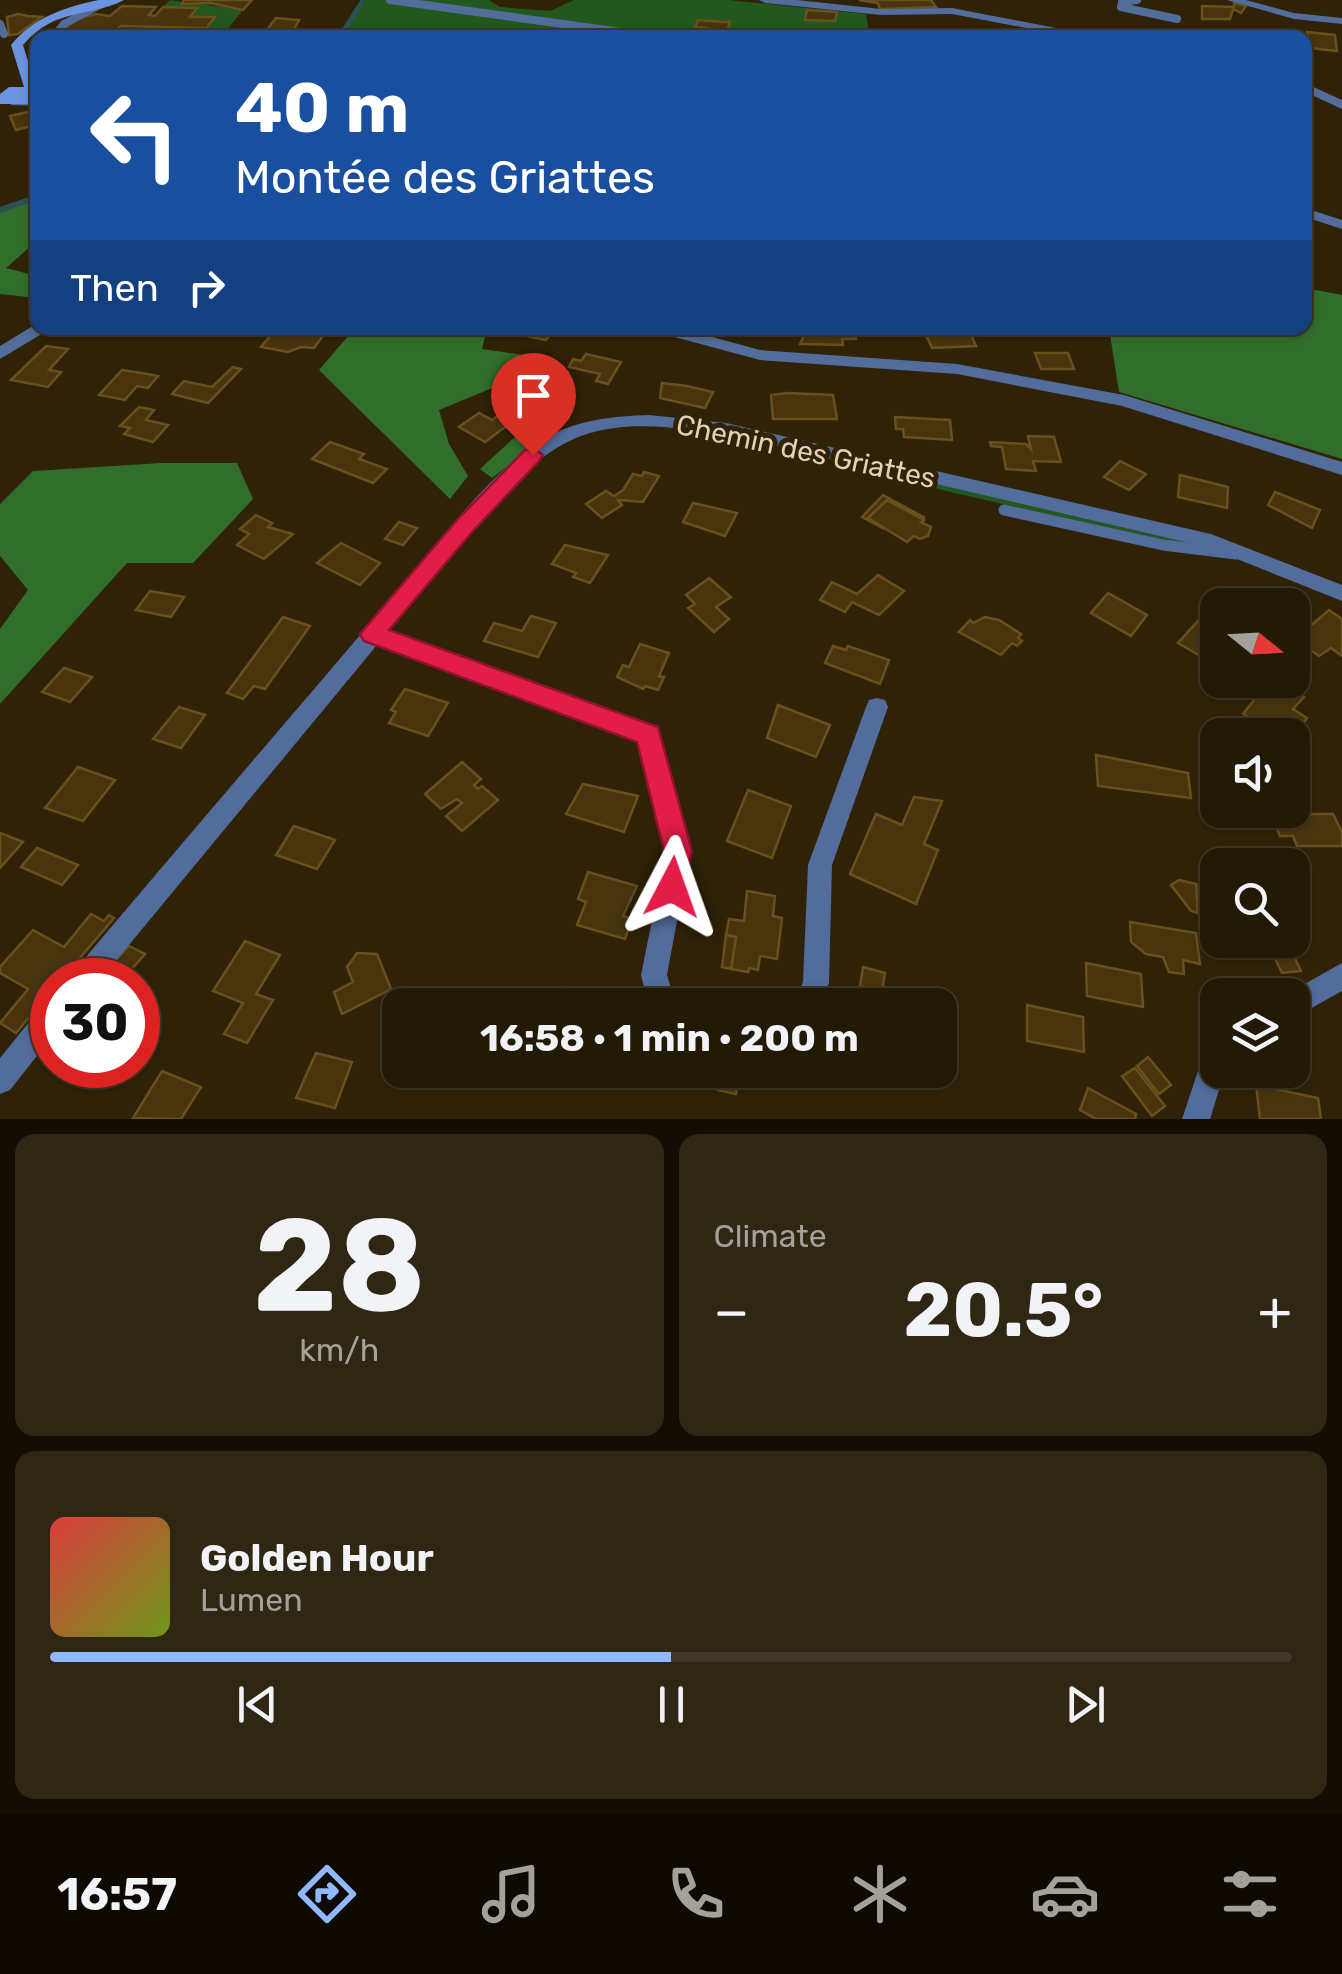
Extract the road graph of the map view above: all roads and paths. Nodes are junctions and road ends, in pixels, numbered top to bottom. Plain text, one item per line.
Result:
1 (118, 0) edge
2 (390, 0) edge
3 (765, 0) edge
4 (1137, 0) edge
5 (1233, 0) edge
6 (103, 3) junction
7 (1177, 18) dead end
8 (1342, 21) edge
9 (0, 24) edge
10 (34, 30) edge
11 (58, 30) edge
12 (606, 30) edge
13 (1061, 30) edge
14 (30, 32) edge
15 (4, 34) dead end
16 (1312, 90) edge
17 (15, 96) edge
18 (1342, 105) edge
19 (1312, 215) edge
20 (1312, 225) edge
21 (1342, 227) edge
22 (30, 334) edge
23 (687, 335) edge
24 (0, 354) edge
25 (1342, 469) edge
26 (1004, 510) dead end
27 (1250, 556) junction
28 (1342, 593) edge
29 (372, 634) junction
30 (877, 708) dead end
31 (100, 958) edge
32 (1342, 976) edge
33 (657, 988) edge
34 (814, 988) edge
35 (1310, 995) edge
36 (30, 1043) edge
37 (0, 1080) edge
38 (1206, 1088) edge
39 (1196, 1119) edge

1 - 6 main road
2 - 12 lane
3 - 13 street
4 - 7 lane
5 - 8 street
6 - 10 main road
6 - 11 lane
9 - 15 lane
14 - 17 main road
16 - 18 street
19 - 21 street
20 - 21 street
22 - 24 street
23 - 25 street
26 - 27 lane
27 - 28 street, Chemin des Griattes
27 - 29 street, Chemin des Griattes
29 - 31 street, Chemin des Griattes
29 - 33 street
30 - 34 street
32 - 35 street
36 - 37 street
38 - 39 street

